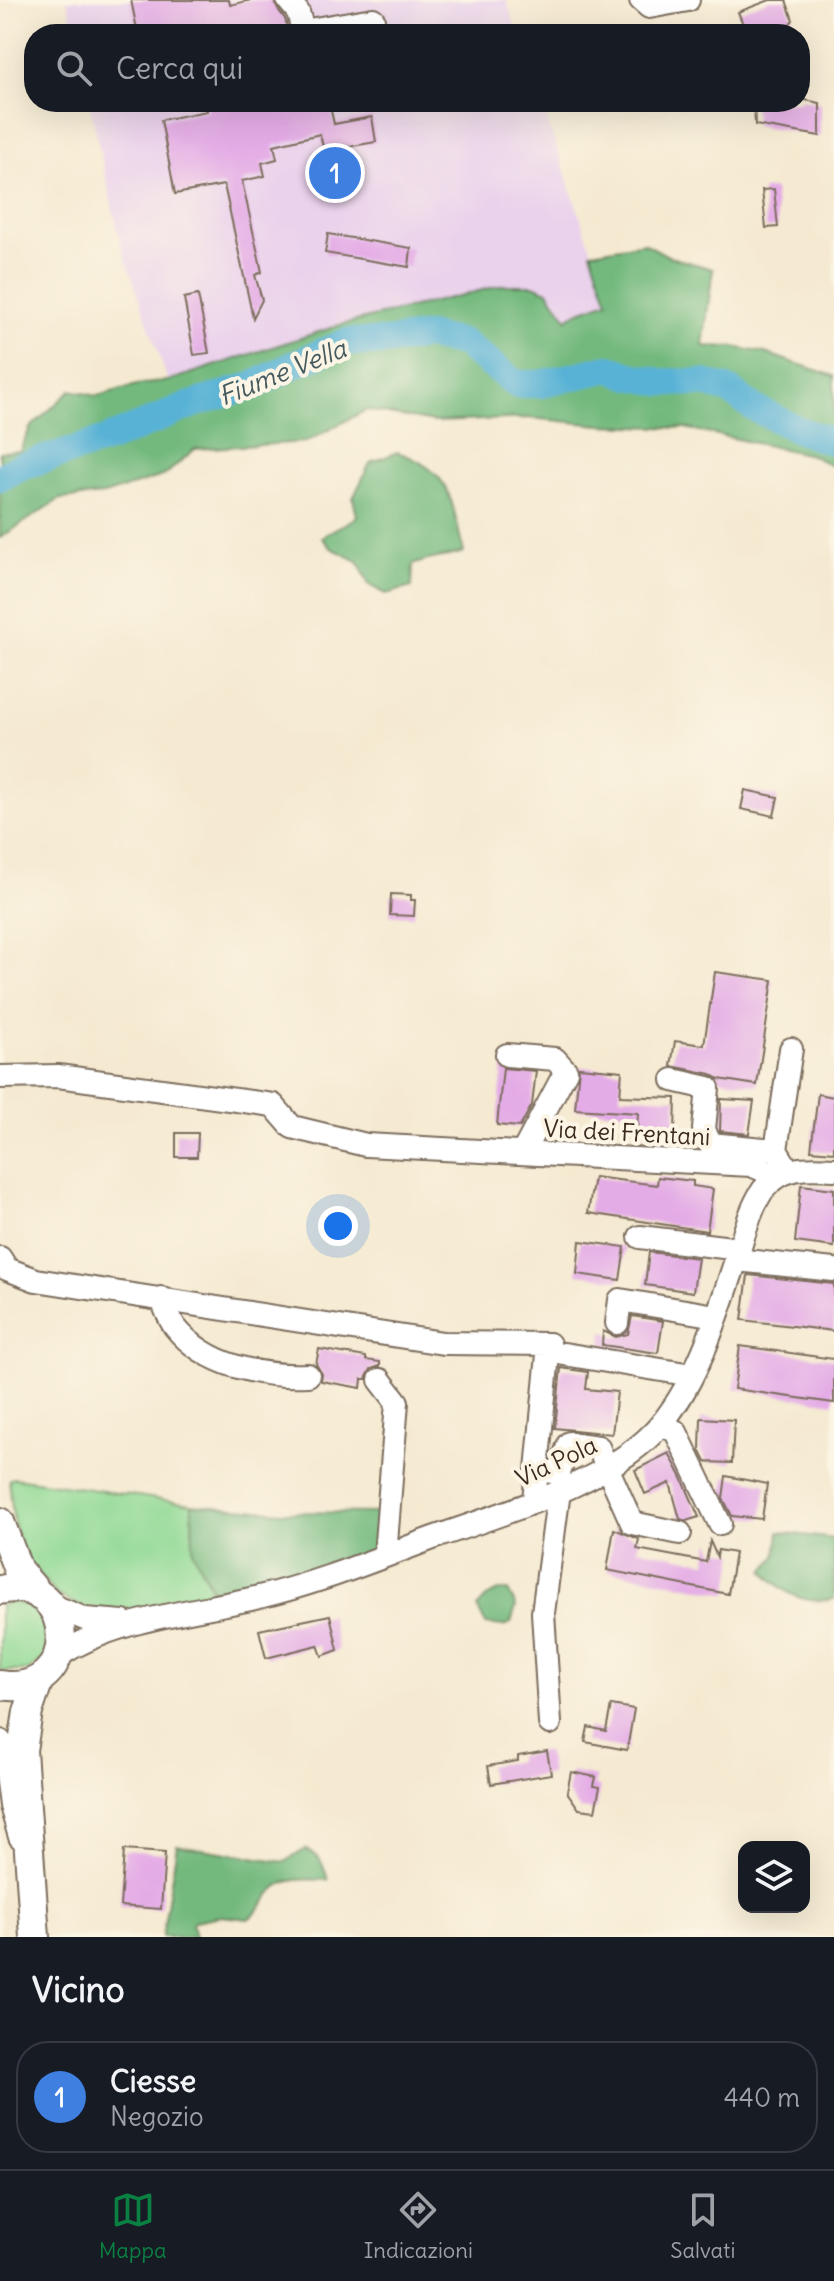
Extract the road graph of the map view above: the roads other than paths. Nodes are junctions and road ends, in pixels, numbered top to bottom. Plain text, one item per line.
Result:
1 (288, 0) edge
2 (641, 0) edge
3 (688, 0) edge
4 (373, 19) dead end
5 (301, 24) edge
6 (344, 24) edge
7 (791, 1049) dead end
8 (507, 1055) dead end
9 (0, 1077) edge
10 (673, 1080) dead end
11 (776, 1150) junction
12 (523, 1152) junction
13 (834, 1169) edge
14 (781, 1175) junction
15 (640, 1237) dead end
16 (738, 1255) junction
17 (0, 1258) edge
18 (834, 1270) edge
19 (161, 1298) junction
20 (716, 1316) junction
21 (617, 1323) dead end
22 (564, 1354) dead end
23 (308, 1375) dead end
24 (692, 1375) junction
25 (380, 1380) dead end
26 (662, 1423) junction
27 (553, 1434) dead end
28 (606, 1467) junction
29 (548, 1490) junction
30 (0, 1522) edge
31 (720, 1524) dead end
32 (680, 1533) dead end
33 (385, 1556) junction
34 (0, 1590) edge
35 (45, 1601) junction
36 (141, 1622) junction
37 (58, 1656) junction
38 (39, 1679) junction
39 (0, 1685) edge
40 (0, 1695) edge
41 (550, 1723) dead end
42 (0, 1741) edge
43 (22, 1763) junction
44 (30, 1867) junction
45 (35, 1937) edge

1 - 5 street
2 - 3 street
4 - 6 street
7 - 11 street
8 - 12 street
9 - 12 street, Via dei Frentani
10 - 11 street
11 - 14 street
12 - 14 street, Via dei Frentani
13 - 14 street
14 - 16 street, Via Pola
15 - 16 street
16 - 18 street
16 - 20 street, Via Pola
17 - 19 street
19 - 23 street
19 - 29 street
20 - 21 street
20 - 24 street, Via Pola
22 - 24 street
24 - 26 street, Via Pola
25 - 33 street
26 - 28 street, Via Pola
26 - 31 street
27 - 29 street
28 - 29 street, Via Pola
28 - 29 street
28 - 32 street
29 - 33 street, Via Pola
29 - 41 street
30 - 35 main road
33 - 36 street, Via Pola
34 - 35 main road
35 - 36 street, Via Pola
35 - 37 main road
36 - 37 street, Via Pola
37 - 38 main road
38 - 39 main road
38 - 43 main road
40 - 43 main road
42 - 44 street
43 - 44 main road
44 - 45 main road

